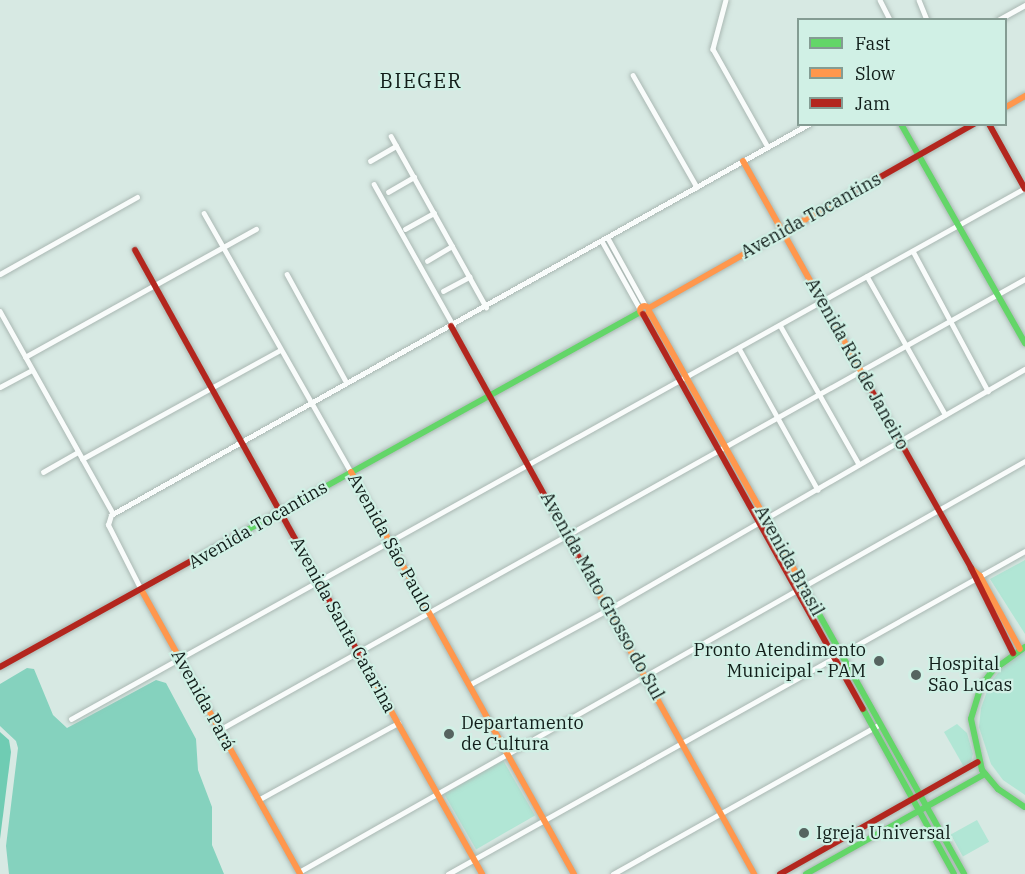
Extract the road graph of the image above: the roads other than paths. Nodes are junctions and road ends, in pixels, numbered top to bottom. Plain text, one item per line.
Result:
1 (726, 0) edge
2 (880, 0) edge
3 (919, 0) edge
4 (1025, 5) edge
5 (889, 18) edge
6 (926, 18) edge
7 (1002, 18) edge
8 (633, 75) dead end
9 (1025, 96) edge
10 (1007, 106) edge
11 (805, 126) edge
12 (902, 126) edge
13 (970, 126) edge
14 (990, 126) edge
15 (391, 136) dead end
16 (396, 146) junction
17 (768, 147) junction
18 (918, 156) junction
19 (370, 161) dead end
20 (743, 161) junction
21 (414, 177) junction
22 (375, 184) dead end
23 (697, 187) junction
24 (1025, 188) edge
25 (388, 192) dead end
26 (136, 197) dead end
27 (204, 213) dead end
28 (434, 213) junction
29 (959, 226) junction
30 (256, 229) dead end
31 (405, 229) dead end
32 (783, 231) junction
33 (608, 238) junction
34 (602, 241) junction
35 (452, 246) junction
36 (223, 247) junction
37 (135, 250) dead end
38 (913, 251) junction
39 (427, 261) dead end
40 (0, 274) edge
41 (286, 274) dead end
42 (867, 276) junction
43 (469, 277) junction
44 (1025, 279) edge
45 (154, 285) junction
46 (444, 291) dead end
47 (997, 294) junction
48 (822, 301) junction
49 (486, 307) junction
50 (644, 310) junction
51 (0, 311) edge
52 (951, 320) junction
53 (452, 325) junction
54 (780, 325) junction
55 (1025, 343) edge
56 (905, 346) junction
57 (739, 348) junction
58 (280, 350) junction
59 (25, 357) junction
60 (1025, 369) edge
61 (32, 370) junction
62 (861, 370) junction
63 (683, 379) junction
64 (347, 383) junction
65 (0, 387) edge
66 (212, 390) junction
67 (988, 391) junction
68 (819, 394) junction
69 (490, 397) junction
70 (310, 405) junction
71 (945, 414) junction
72 (777, 417) junction
73 (241, 442) junction
74 (900, 442) junction
75 (721, 449) junction
76 (78, 453) junction
77 (82, 459) junction
78 (1025, 461) edge
79 (859, 464) junction
80 (529, 466) junction
81 (43, 472) dead end
82 (351, 472) junction
83 (818, 490) junction
84 (938, 510) junction
85 (281, 512) junction
86 (113, 513) junction
87 (762, 521) junction
88 (567, 535) junction
89 (391, 543) junction
90 (1025, 552) edge
91 (978, 577) junction
92 (320, 582) junction
93 (799, 588) junction
94 (142, 591) junction
95 (609, 609) junction
96 (429, 613) junction
97 (1023, 648) edge
98 (358, 652) junction
99 (1013, 653) junction
100 (838, 657) junction
101 (181, 660) junction
102 (0, 667) edge
103 (645, 674) junction
104 (469, 684) junction
105 (71, 719) dead end
106 (398, 723) junction
107 (877, 726) junction
108 (219, 730) junction
109 (685, 745) junction
110 (507, 752) junction
111 (978, 762) junction
112 (985, 774) junction
113 (437, 791) junction
114 (921, 796) junction
115 (258, 800) junction
116 (914, 800) junction
117 (926, 806) junction
118 (1025, 807) edge
119 (919, 810) junction
120 (723, 812) junction
121 (545, 820) junction
122 (474, 860) junction
123 (754, 870) edge
124 (300, 873) edge
125 (448, 874) edge
126 (482, 874) edge
127 (574, 874) edge
128 (613, 874) edge
129 (762, 874) edge
130 (780, 874) edge
131 (806, 874) edge
132 (954, 874) edge
133 (964, 874) edge

1 - 17 street
2 - 5 street
3 - 6 street
4 - 7 street
8 - 23 street
9 - 10 street
11 - 17 street
12 - 18 street
13 - 18 street, Avenida Tocantins
14 - 24 street
15 - 16 street
16 - 19 street
16 - 21 street
17 - 20 street
18 - 29 street
18 - 32 street, Avenida Tocantins
20 - 23 street
20 - 32 street, Avenida Rio de Janeiro
21 - 25 street
21 - 28 street
22 - 53 street
23 - 33 street
24 - 29 street
26 - 40 street
27 - 36 street, Avenida São Paulo
28 - 31 street
28 - 35 street
29 - 38 street
29 - 47 street
30 - 36 street
32 - 48 street, Avenida Rio de Janeiro
32 - 50 street, Avenida Tocantins
33 - 34 street
33 - 50 street, Avenida Brasil
34 - 49 street
34 - 50 street, Avenida Brasil
35 - 39 street
35 - 43 street
36 - 45 street
36 - 58 street, Avenida São Paulo
37 - 45 street, Avenida Santa Catarina
38 - 42 street
38 - 52 street
41 - 64 street
42 - 48 street
42 - 56 street
43 - 46 street
43 - 49 street
44 - 47 street
45 - 59 street
45 - 66 street, Avenida Santa Catarina
47 - 52 street
47 - 55 street
48 - 54 street
48 - 62 street, Avenida Rio de Janeiro
49 - 53 street
50 - 63 street, Avenida Brasil
50 - 69 street, Avenida Tocantins
51 - 59 street
52 - 56 street
52 - 67 street
53 - 64 street
53 - 69 street, Avenida Mato Grosso do Sul
54 - 57 street
54 - 68 street
56 - 62 street
56 - 71 street
57 - 63 street
57 - 72 street
58 - 66 street
58 - 70 street, Avenida São Paulo
59 - 61 street
60 - 67 street
61 - 65 street
61 - 76 street
62 - 68 street
62 - 74 street, Avenida Rio de Janeiro
63 - 75 street, Avenida Brasil
63 - 80 street
64 - 70 street
66 - 73 street, Avenida Santa Catarina
66 - 77 street
67 - 71 street
68 - 72 street
68 - 79 street
69 - 80 street, Avenida Mato Grosso do Sul
69 - 82 street, Avenida Tocantins
70 - 73 street
70 - 82 street, Avenida São Paulo
71 - 74 street
72 - 75 street
72 - 83 street
73 - 85 street, Avenida Santa Catarina
73 - 86 street
74 - 79 street
74 - 84 street, Avenida Rio de Janeiro
75 - 87 street, Avenida Brasil
75 - 88 street
76 - 77 street
76 - 81 street
77 - 86 street
78 - 84 street
79 - 83 street
80 - 88 street, Avenida Mato Grosso do Sul
80 - 89 street
82 - 85 street, Avenida Tocantins
82 - 89 street, Avenida São Paulo
83 - 87 street
84 - 91 street, Avenida Rio de Janeiro
84 - 93 street
85 - 92 street, Avenida Santa Catarina
85 - 94 street, Avenida Tocantins
86 - 94 street, Avenida Pará
87 - 93 street, Avenida Brasil
87 - 95 street
88 - 95 street, Avenida Mato Grosso do Sul
88 - 96 street
89 - 92 street
89 - 96 street, Avenida São Paulo
90 - 91 street
91 - 97 street
91 - 99 street
91 - 100 street
92 - 98 street, Avenida Santa Catarina
92 - 101 street
93 - 100 street, Avenida Brasil
93 - 103 street
94 - 101 street, Avenida Pará
94 - 102 street, Avenida Tocantins
95 - 103 street, Avenida Mato Grosso do Sul
95 - 104 street
96 - 98 street
96 - 104 street, Avenida São Paulo
97 - 99 street
98 - 106 street, Avenida Santa Catarina
98 - 108 street
99 - 111 street
100 - 107 street, Avenida Brasil
100 - 109 street
101 - 105 street
101 - 108 street, Avenida Pará
103 - 109 street, Avenida Mato Grosso do Sul
103 - 110 street
104 - 110 street, Avenida São Paulo
106 - 113 street, Avenida Santa Catarina
106 - 115 street
107 - 114 street, Avenida Brasil
107 - 116 street, Avenida Brasil
107 - 120 street
108 - 115 street, Avenida Pará
109 - 120 street, Avenida Mato Grosso do Sul
109 - 121 street
110 - 113 street
110 - 121 street, Avenida São Paulo
111 - 112 street
111 - 114 street
112 - 117 street
112 - 118 street
113 - 122 street, Avenida Santa Catarina
113 - 124 street
114 - 116 street
114 - 117 street, Avenida Brasil
115 - 124 street, Avenida Pará
116 - 119 street, Avenida Brasil
116 - 130 street
117 - 119 street
117 - 133 street, Avenida Brasil
119 - 131 street
119 - 132 street, Avenida Brasil
120 - 123 street, Avenida Mato Grosso do Sul
120 - 128 street
121 - 122 street
121 - 127 street, Avenida São Paulo
122 - 125 street
122 - 126 street, Avenida Santa Catarina
123 - 129 street

